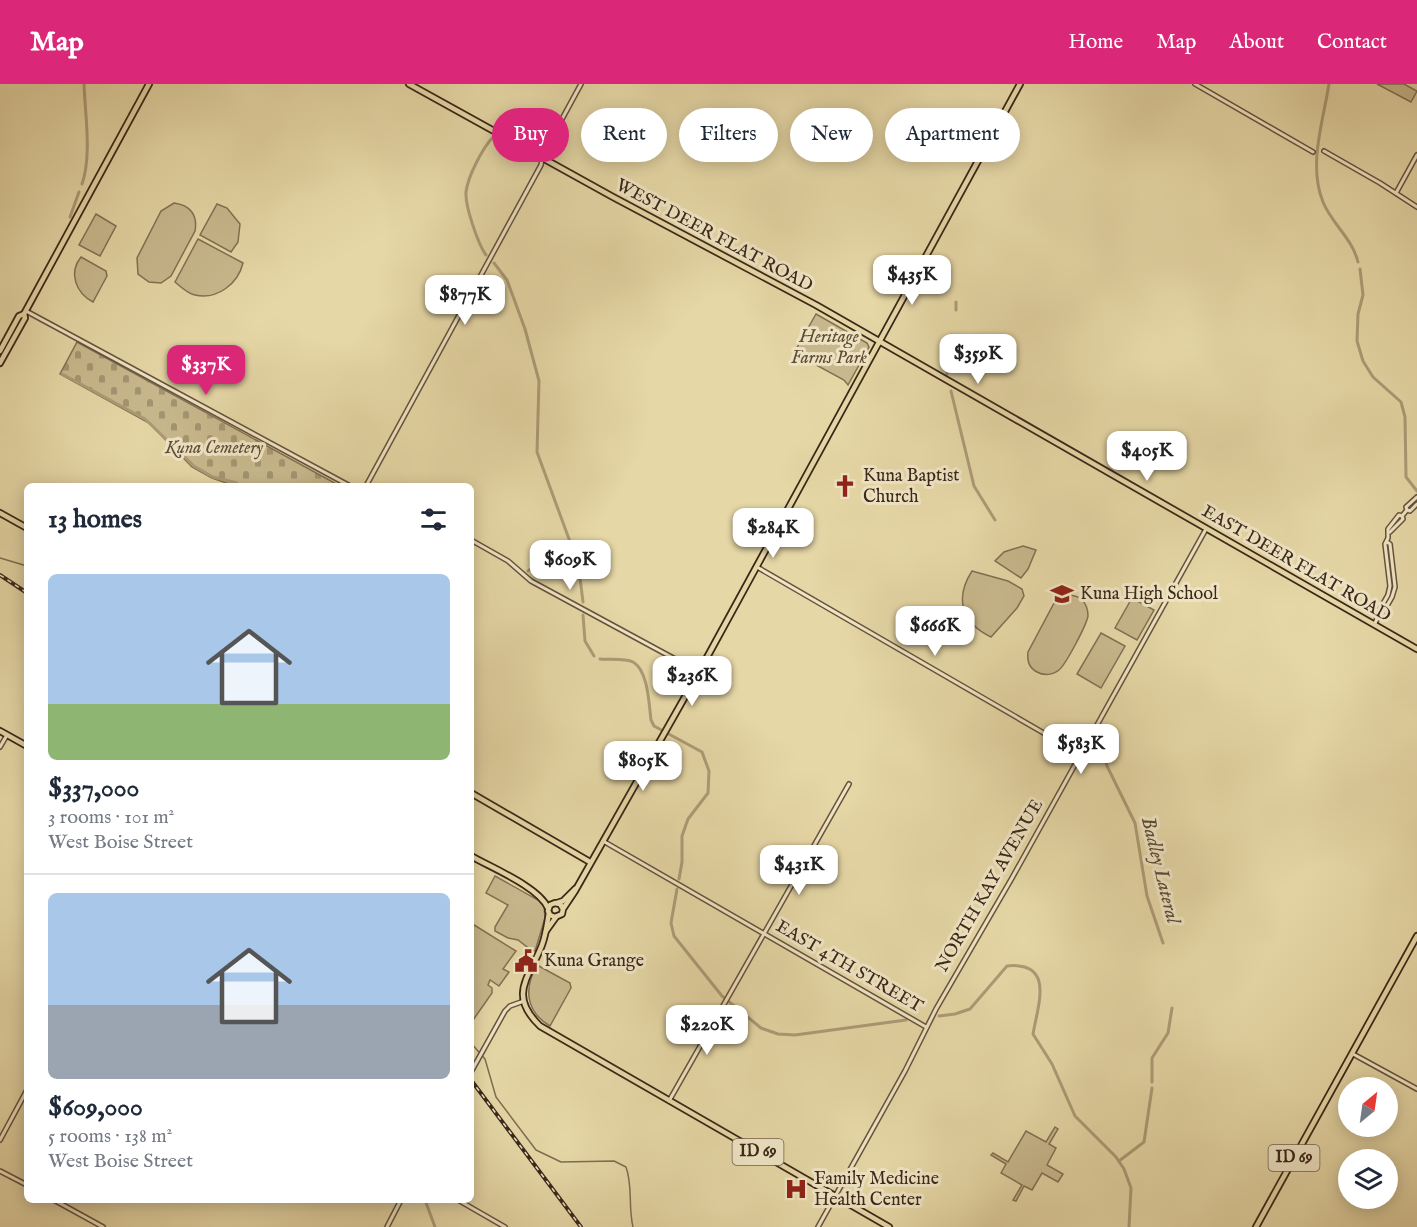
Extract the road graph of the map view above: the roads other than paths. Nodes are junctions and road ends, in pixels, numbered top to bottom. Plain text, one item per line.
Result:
1 (150, 84) edge
2 (409, 84) edge
3 (581, 84) edge
4 (1020, 84) edge
5 (1195, 84) edge
6 (568, 108) edge
7 (492, 130) edge
8 (1314, 152) dead end
9 (1324, 152) dead end
10 (1417, 155) edge
11 (542, 162) edge
12 (549, 162) edge
13 (1396, 193) junction
14 (1417, 207) edge
15 (25, 312) junction
16 (880, 341) junction
17 (0, 351) edge
18 (0, 363) edge
19 (344, 483) edge
20 (368, 483) edge
21 (1417, 497) edge
22 (1417, 504) edge
23 (1407, 510) junction
24 (0, 513) edge
25 (24, 526) edge
26 (1206, 529) junction
27 (474, 542) edge
28 (757, 567) junction
29 (1374, 625) junction
30 (1417, 649) edge
31 (699, 672) junction
32 (0, 731) edge
33 (7, 735) junction
34 (24, 744) edge
35 (0, 747) edge
36 (1080, 754) junction
37 (849, 784) dead end
38 (474, 795) edge
39 (603, 841) junction
40 (474, 858) edge
41 (590, 862) junction
42 (574, 889) junction
43 (537, 894) junction
44 (556, 903) junction
45 (563, 909) junction
46 (549, 911) junction
47 (556, 918) junction
48 (546, 931) junction
49 (766, 934) junction
50 (1417, 936) edge
51 (524, 1001) junction
52 (926, 1027) junction
53 (1351, 1053) junction
54 (474, 1066) edge
55 (1417, 1089) edge
56 (24, 1096) edge
57 (669, 1101) junction
58 (0, 1140) edge
59 (0, 1171) edge
60 (24, 1183) edge
61 (835, 1196) junction
62 (59, 1203) edge
63 (399, 1203) edge
64 (464, 1203) edge
65 (103, 1227) edge
66 (387, 1227) edge
67 (505, 1227) edge
68 (818, 1227) edge
69 (889, 1227) edge
70 (1256, 1227) edge

1 - 15 main road
2 - 7 main road, WEST DEER FLAT ROAD
3 - 6 street
4 - 16 main road
5 - 8 street
9 - 13 street
10 - 13 street
11 - 20 street
12 - 16 main road, WEST DEER FLAT ROAD
13 - 14 street
15 - 17 main road
15 - 18 main road
15 - 19 street
16 - 26 main road, EAST DEER FLAT ROAD
16 - 28 main road
21 - 23 street
22 - 23 street
23 - 29 street
24 - 25 main road
26 - 29 main road, EAST DEER FLAT ROAD
26 - 36 street, NORTH KAY AVENUE
27 - 31 street
28 - 31 main road
28 - 36 street
29 - 30 main road, EAST DEER FLAT ROAD
31 - 39 main road
32 - 33 main road
33 - 34 main road
33 - 35 street
36 - 52 street, NORTH KAY AVENUE
37 - 49 street
38 - 41 main road
39 - 41 main road
39 - 49 street, EAST 4TH STREET
40 - 43 main road
41 - 42 main road
42 - 44 main road
42 - 45 main road
43 - 44 main road
43 - 46 main road
44 - 45 main road
44 - 46 main road
45 - 47 main road
46 - 47 main road
46 - 48 main road
47 - 48 main road
48 - 51 main road
49 - 52 street, EAST 4TH STREET
49 - 57 street
50 - 53 main road, ID 69
51 - 54 street
51 - 57 main road
52 - 61 street, NORTH KAY AVENUE
53 - 55 street
53 - 70 main road, ID 69
56 - 58 street
57 - 61 main road, ID 69
59 - 60 street
61 - 68 street, NORTH KAY AVENUE
61 - 69 main road, ID 69
62 - 65 street
63 - 66 street
64 - 67 street

